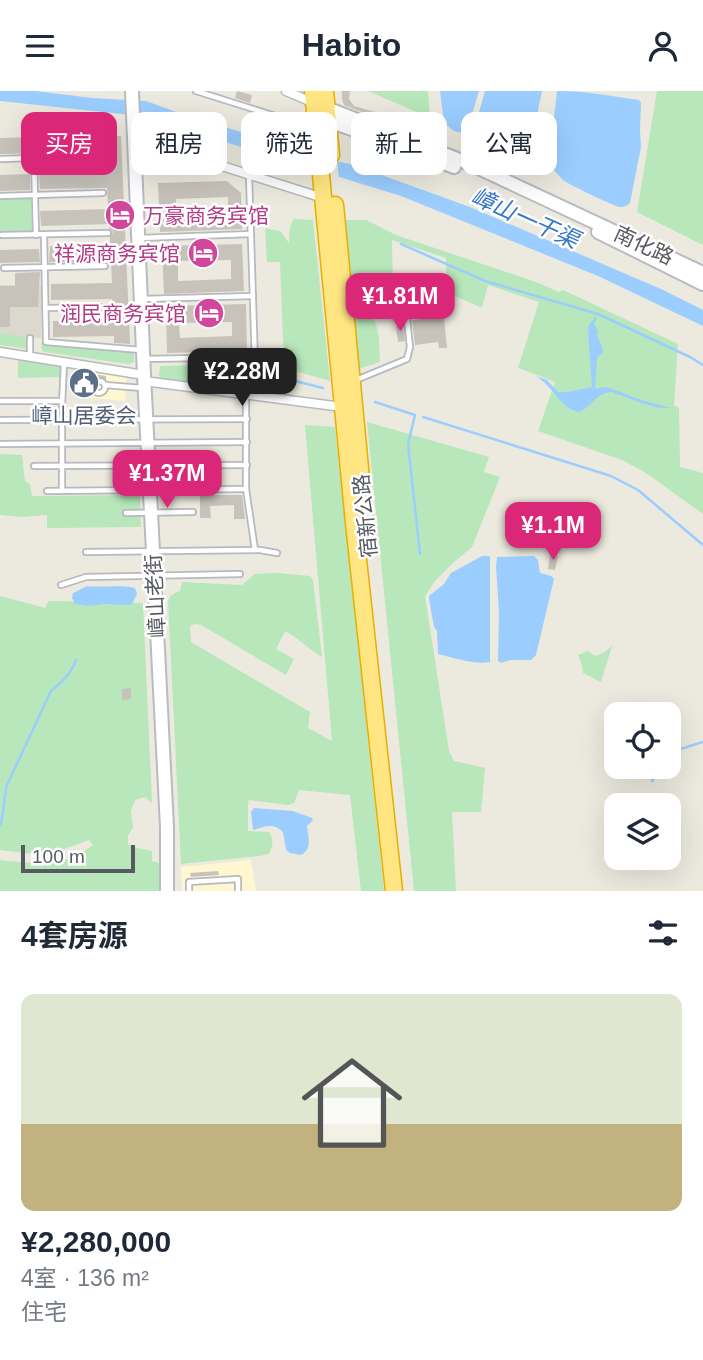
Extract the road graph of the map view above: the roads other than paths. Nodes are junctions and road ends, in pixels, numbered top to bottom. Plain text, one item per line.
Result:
1 (132, 91) edge
2 (196, 91) edge
3 (286, 91) edge
4 (318, 108) edge
5 (133, 112) edge
6 (21, 158) edge
7 (0, 159) edge
8 (34, 175) edge
9 (134, 175) edge
10 (249, 175) edge
11 (252, 175) edge
12 (103, 193) dead end
13 (35, 195) junction
14 (0, 196) edge
15 (329, 198) junction
16 (108, 233) dead end
17 (135, 234) junction
18 (36, 235) junction
19 (44, 235) junction
20 (251, 235) junction
21 (2, 236) dead end
22 (105, 266) dead end
23 (44, 267) junction
24 (4, 268) dead end
25 (703, 273) edge
26 (703, 284) edge
27 (253, 296) junction
28 (344, 296) junction
29 (141, 299) junction
30 (108, 307) dead end
31 (45, 308) junction
32 (30, 338) dead end
33 (0, 352) edge
34 (143, 354) junction
35 (30, 357) junction
36 (255, 357) junction
37 (64, 363) junction
38 (144, 381) junction
39 (352, 381) junction
40 (105, 385) dead end
41 (246, 394) junction
42 (257, 395) junction
43 (0, 401) edge
44 (62, 401) junction
45 (343, 407) junction
46 (146, 419) junction
47 (247, 419) junction
48 (0, 420) edge
49 (62, 420) junction
50 (247, 442) junction
51 (62, 443) junction
52 (147, 443) junction
53 (0, 444) edge
54 (148, 465) junction
55 (247, 465) junction
56 (34, 466) dead end
57 (62, 466) junction
58 (246, 489) junction
59 (149, 490) junction
60 (47, 491) dead end
61 (62, 491) junction
62 (193, 512) dead end
63 (126, 513) dead end
64 (150, 513) junction
65 (255, 550) junction
66 (86, 552) dead end
67 (152, 552) junction
68 (277, 553) dead end
69 (240, 574) dead end
70 (153, 576) junction
71 (61, 585) dead end
72 (167, 891) edge
73 (189, 891) edge
74 (238, 891) edge
75 (394, 891) edge
76 (405, 891) edge

1 - 5 main road, 嶂山老街
2 - 4 lane
3 - 4 street
4 - 15 highway, 宿新公路
4 - 25 main road, 南化路
4 - 26 main road, 南化路
6 - 7 lane
8 - 13 lane
9 - 17 main road, 嶂山老街
10 - 20 lane
11 - 15 street
12 - 13 lane
13 - 14 lane
13 - 18 lane
15 - 28 highway, 宿新公路
15 - 45 highway, 宿新公路
16 - 19 lane
17 - 20 lane
17 - 29 main road, 嶂山老街
18 - 19 lane
18 - 21 lane
19 - 23 lane
20 - 27 lane
22 - 23 lane
23 - 24 lane
23 - 31 lane
27 - 29 lane
27 - 36 lane
28 - 39 highway, 宿新公路
28 - 39 lane
29 - 34 main road, 嶂山老街
30 - 31 lane
31 - 34 lane
32 - 35 lane
33 - 35 street
34 - 36 lane
34 - 38 main road, 嶂山老街
35 - 37 street
36 - 42 lane
37 - 38 street
37 - 44 lane
38 - 40 lane
38 - 41 street
38 - 46 main road, 嶂山老街
39 - 76 highway, 宿新公路
41 - 42 street
41 - 47 lane
42 - 45 street
43 - 44 lane
44 - 49 lane
45 - 75 highway, 宿新公路
46 - 47 lane
46 - 49 lane
46 - 52 main road, 嶂山老街
47 - 50 lane
48 - 49 lane
49 - 51 lane
50 - 52 lane
50 - 55 lane
51 - 52 lane
51 - 53 lane
51 - 57 lane
52 - 54 main road, 嶂山老街
54 - 55 lane
54 - 57 lane
54 - 59 main road, 嶂山老街
55 - 58 lane
56 - 57 lane
57 - 61 lane
58 - 59 lane
58 - 65 lane
59 - 61 lane
59 - 64 main road, 嶂山老街
60 - 61 lane
62 - 64 lane
63 - 64 lane
64 - 67 main road, 嶂山老街
65 - 67 lane
65 - 68 lane
66 - 67 lane
67 - 70 main road, 嶂山老街
69 - 70 lane
70 - 71 lane
70 - 72 main road, 嶂山老街
73 - 74 lane

